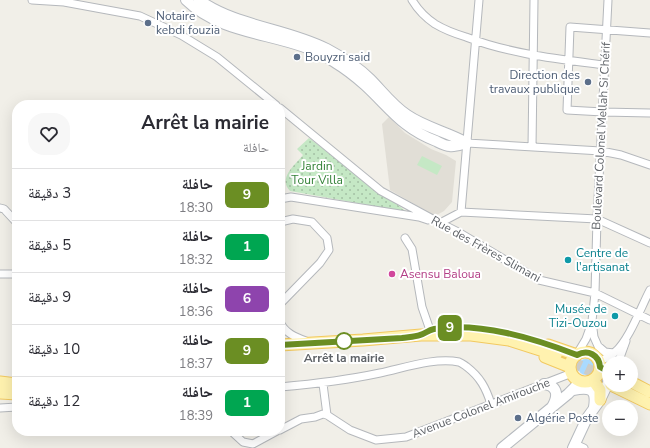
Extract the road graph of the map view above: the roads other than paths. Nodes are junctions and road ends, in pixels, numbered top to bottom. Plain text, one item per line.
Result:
1 (32, 0) edge
2 (186, 0) edge
3 (199, 0) edge
4 (412, 0) edge
5 (479, 0) edge
6 (534, 0) edge
7 (608, 0) edge
8 (606, 30) junction
9 (650, 33) edge
10 (475, 41) junction
11 (533, 54) junction
12 (568, 61) junction
13 (604, 65) junction
14 (270, 100) edge
15 (285, 112) edge
16 (603, 112) junction
17 (650, 113) edge
18 (468, 143) junction
19 (532, 147) junction
20 (601, 151) junction
21 (650, 165) edge
22 (285, 198) edge
23 (0, 208) edge
24 (462, 212) junction
25 (12, 218) edge
26 (597, 219) junction
27 (285, 221) edge
28 (440, 223) junction
29 (405, 238) dead end
30 (650, 243) edge
31 (0, 274) edge
32 (12, 274) edge
33 (650, 290) edge
34 (595, 293) junction
35 (285, 299) edge
36 (638, 314) junction
37 (650, 320) edge
38 (592, 321) junction
39 (285, 329) edge
40 (426, 333) junction
41 (628, 335) junction
42 (314, 343) junction
43 (584, 344) junction
44 (285, 345) edge
45 (558, 352) junction
46 (614, 353) junction
47 (577, 355) junction
48 (611, 356) edge
49 (622, 356) edge
50 (602, 365) edge
51 (602, 368) edge
52 (574, 377) junction
53 (594, 379) junction
54 (602, 381) edge
55 (0, 382) edge
56 (12, 383) edge
57 (323, 384) junction
58 (544, 384) junction
59 (285, 387) edge
60 (0, 388) edge
61 (638, 388) edge
62 (12, 389) edge
63 (638, 390) edge
64 (604, 392) edge
65 (627, 392) edge
66 (650, 392) edge
67 (0, 393) edge
68 (12, 394) edge
69 (650, 398) edge
70 (492, 404) junction
71 (597, 404) junction
72 (650, 404) edge
73 (12, 407) edge
74 (552, 407) junction
75 (0, 408) edge
76 (326, 414) junction
77 (285, 427) edge
78 (237, 436) edge
79 (269, 436) edge
80 (252, 446) edge
81 (578, 447) edge
82 (502, 448) edge

1 - 14 street
2 - 18 main road
3 - 18 main road
4 - 10 street
5 - 10 street
6 - 11 street
7 - 8 street, Boulevard Colonel Mellah Si Chérif
8 - 9 street
8 - 12 street
8 - 13 street, Boulevard Colonel Mellah Si Chérif
10 - 11 street
10 - 18 street
11 - 12 street
11 - 19 street
12 - 13 street
12 - 16 street
13 - 16 street, Boulevard Colonel Mellah Si Chérif
15 - 28 street, Rue des Frères Slimani
16 - 17 street
16 - 20 street, Boulevard Colonel Mellah Si Chérif
18 - 19 street
18 - 24 street
19 - 20 street
20 - 21 street
20 - 26 street, Boulevard Colonel Mellah Si Chérif
22 - 28 street
23 - 25 street
24 - 26 street
24 - 28 street
26 - 30 street
26 - 34 street, Boulevard Colonel Mellah Si Chérif
27 - 35 street
28 - 34 street, Rue des Frères Slimani
29 - 40 street
31 - 32 street
33 - 36 street
34 - 36 street, Rue des Frères Slimani
34 - 38 street, Boulevard Colonel Mellah Si Chérif
36 - 37 street, Rue des Frères Slimani
36 - 41 street
38 - 43 street, Boulevard Colonel Mellah Si Chérif
38 - 46 street, Boulevard Colonel Mellah Si Chérif
39 - 42 street
40 - 42 main road
40 - 45 main road
40 - 52 main road
41 - 46 street
41 - 49 street
42 - 44 main road
43 - 45 main road
43 - 47 street, Boulevard Colonel Mellah Si Chérif
45 - 47 main road
46 - 48 street
47 - 50 main road
47 - 52 main road
51 - 53 main road
52 - 53 main road
52 - 58 street, Avenue Colonel Amirouche
52 - 71 main road
52 - 74 main road
53 - 54 main road
53 - 71 main road
55 - 56 main road
57 - 59 street
57 - 70 street
57 - 76 street
58 - 70 street, Avenue Colonel Amirouche
58 - 74 main road
60 - 62 main road
61 - 66 main road
63 - 69 main road
64 - 71 main road
65 - 72 main road
67 - 68 main road
70 - 76 street, Avenue Colonel Amirouche
71 - 81 main road
73 - 75 street
74 - 82 main road
76 - 77 street
78 - 80 street
79 - 80 street

